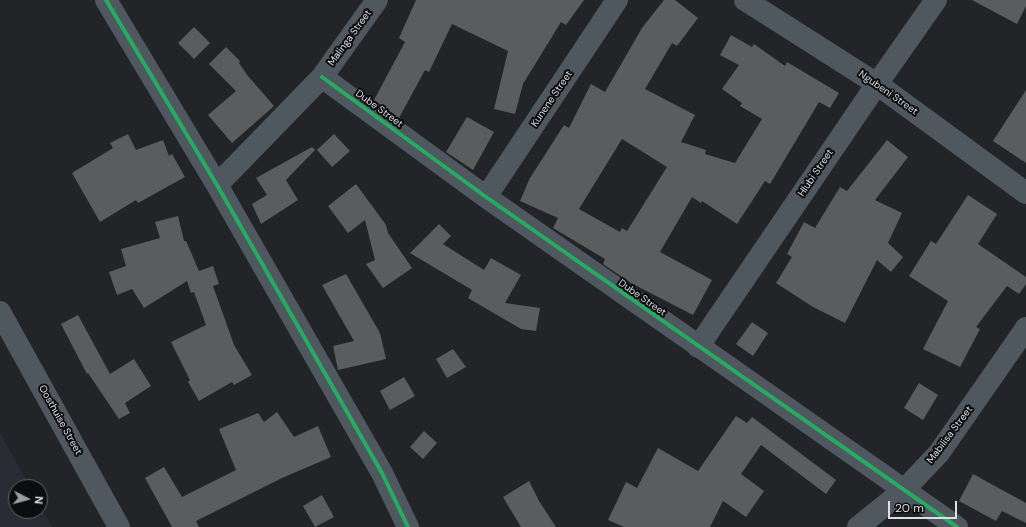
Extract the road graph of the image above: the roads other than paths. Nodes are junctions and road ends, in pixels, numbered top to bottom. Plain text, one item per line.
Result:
1 (106, 0) edge
2 (377, 0) edge
3 (617, 0) edge
4 (746, 0) edge
5 (936, 0) edge
6 (322, 77) junction
7 (877, 84) junction
8 (217, 185) junction
9 (1026, 194) edge
10 (486, 197) junction
11 (0, 312) edge
12 (1026, 328) edge
13 (698, 347) junction
14 (904, 490) junction
15 (119, 527) edge
16 (408, 527) edge
17 (858, 527) edge
18 (957, 527) edge

1 - 8 street
2 - 6 street, Malinga Street
3 - 10 street, Kunene Street
4 - 7 street, Ngubeni Street
5 - 7 street, Hlubi Street
6 - 8 street, Malinga Street
6 - 10 street, Dube Street
7 - 9 street, Ngubeni Street
7 - 13 street, Hlubi Street
8 - 16 street
10 - 13 street, Dube Street
11 - 15 street, Oosthuise Street
12 - 14 street, Mabilisa Street
13 - 14 street, Dube Street
14 - 17 street, Mabilisa Street
14 - 18 street, Dube Street

